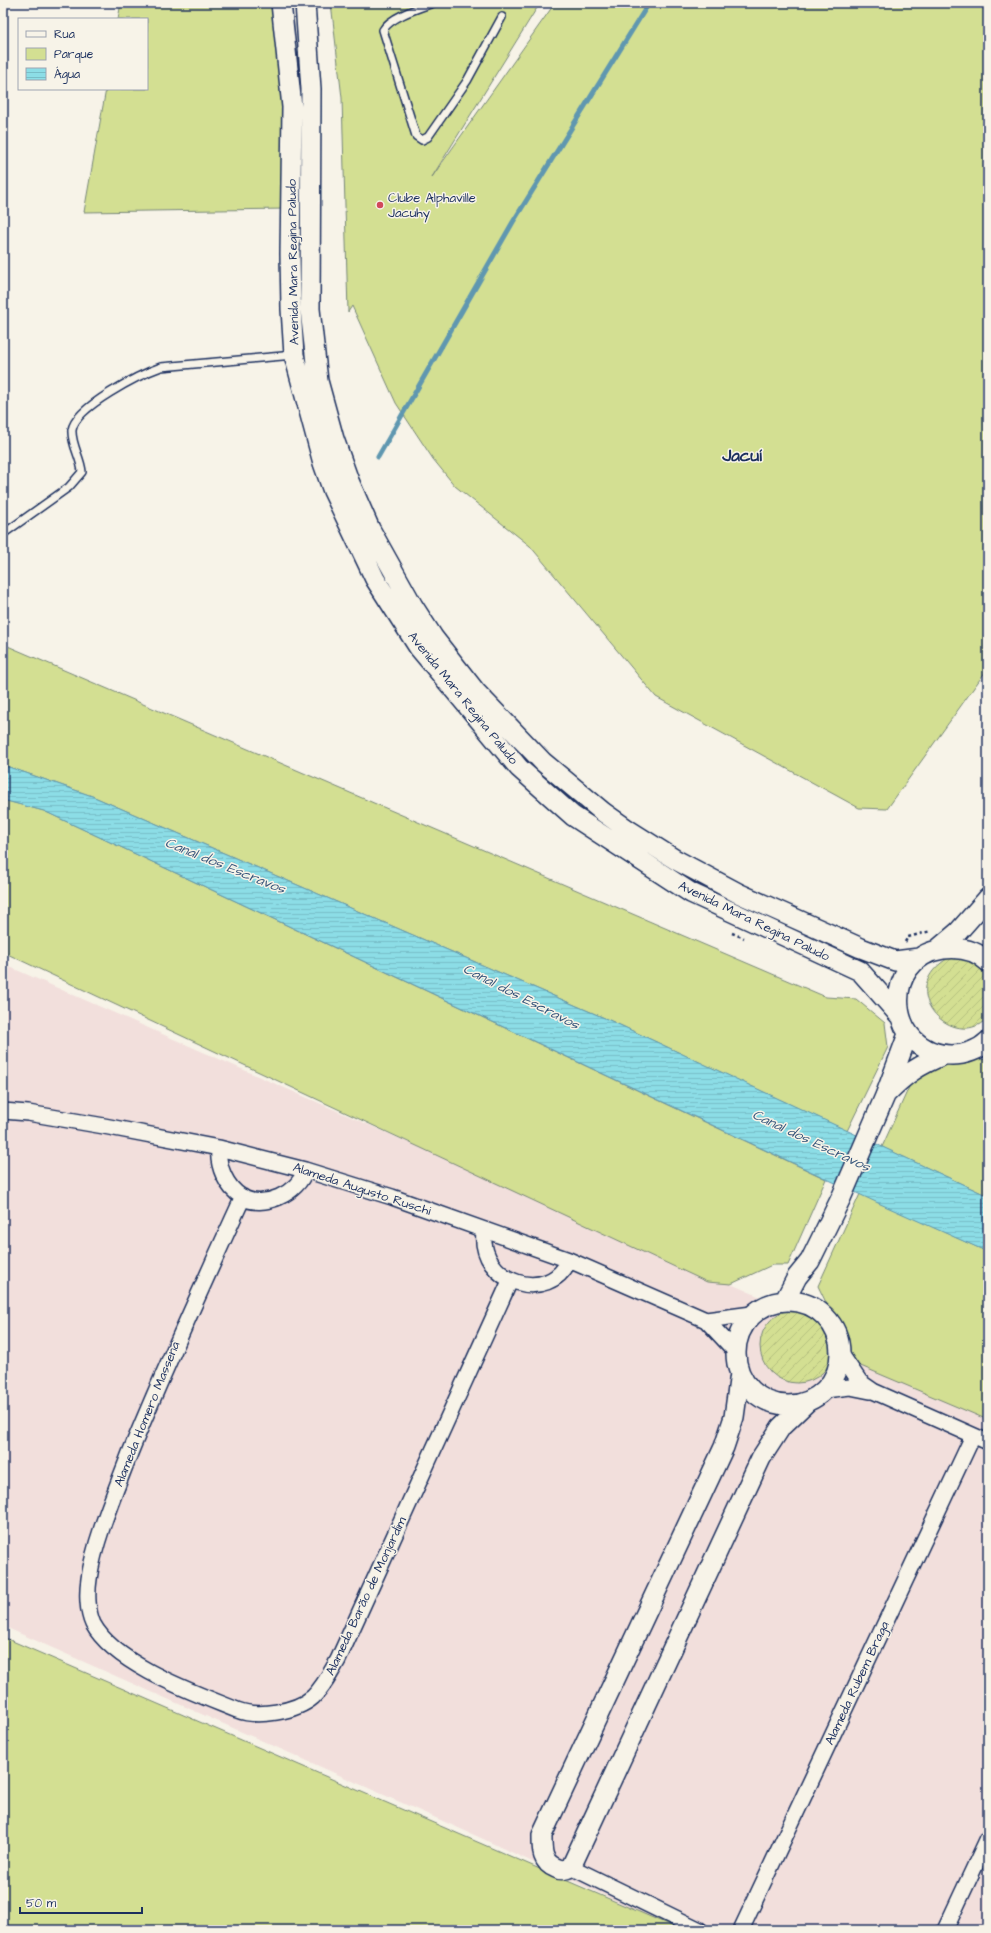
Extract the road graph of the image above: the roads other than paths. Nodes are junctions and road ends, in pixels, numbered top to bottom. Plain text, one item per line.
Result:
1 (280, 3) edge
2 (305, 3) edge
3 (433, 3) edge
4 (502, 16) dead end
5 (294, 355) junction
6 (3, 534) edge
7 (988, 898) edge
8 (938, 949) junction
9 (919, 958) junction
10 (988, 962) edge
11 (899, 1015) junction
12 (908, 1034) junction
13 (987, 1043) edge
14 (944, 1055) junction
15 (885, 1096) junction
16 (3, 1111) edge
17 (219, 1148) junction
18 (305, 1170) junction
19 (243, 1197) junction
20 (484, 1231) junction
21 (569, 1260) junction
22 (810, 1261) junction
23 (510, 1280) junction
24 (785, 1300) junction
25 (804, 1302) junction
26 (752, 1314) junction
27 (706, 1320) junction
28 (735, 1351) junction
29 (841, 1354) junction
30 (740, 1373) junction
31 (825, 1390) junction
32 (873, 1392) junction
33 (807, 1402) junction
34 (973, 1436) junction
35 (988, 1442) edge
36 (104, 1637) joint
37 (988, 1838) edge
38 (570, 1867) junction
39 (700, 1930) edge
40 (741, 1930) edge
41 (945, 1930) edge

1 - 5 street, Avenida Mara Regina Paludo
2 - 9 street, Avenida Mara Regina Paludo
3 - 4 lane
5 - 6 lane
5 - 11 street, Avenida Mara Regina Paludo
7 - 8 street
8 - 9 street
8 - 10 street
9 - 11 street
11 - 12 street
12 - 14 street
12 - 15 street
13 - 14 street
14 - 15 street
15 - 22 street
16 - 17 street, Alameda Augusto Ruschi
17 - 18 street, Alameda Augusto Ruschi
17 - 19 street
18 - 19 street
18 - 20 street, Alameda Augusto Ruschi
19 - 36 street, Alameda Homero Massena
20 - 21 street, Alameda Augusto Ruschi
20 - 23 street
21 - 23 street
21 - 27 street, Alameda Augusto Ruschi
22 - 24 street
22 - 25 street
23 - 36 street, Alameda Barão de Monjardim
24 - 25 street
24 - 26 street
25 - 29 street
26 - 27 street
26 - 28 street
27 - 28 street, Alameda Augusto Ruschi
28 - 30 street
29 - 31 street
29 - 32 street
30 - 33 street
30 - 38 street
31 - 32 street
31 - 33 street
32 - 34 street
33 - 38 street
34 - 35 street
34 - 40 street, Alameda Rubem Braga
37 - 41 street
38 - 39 street

